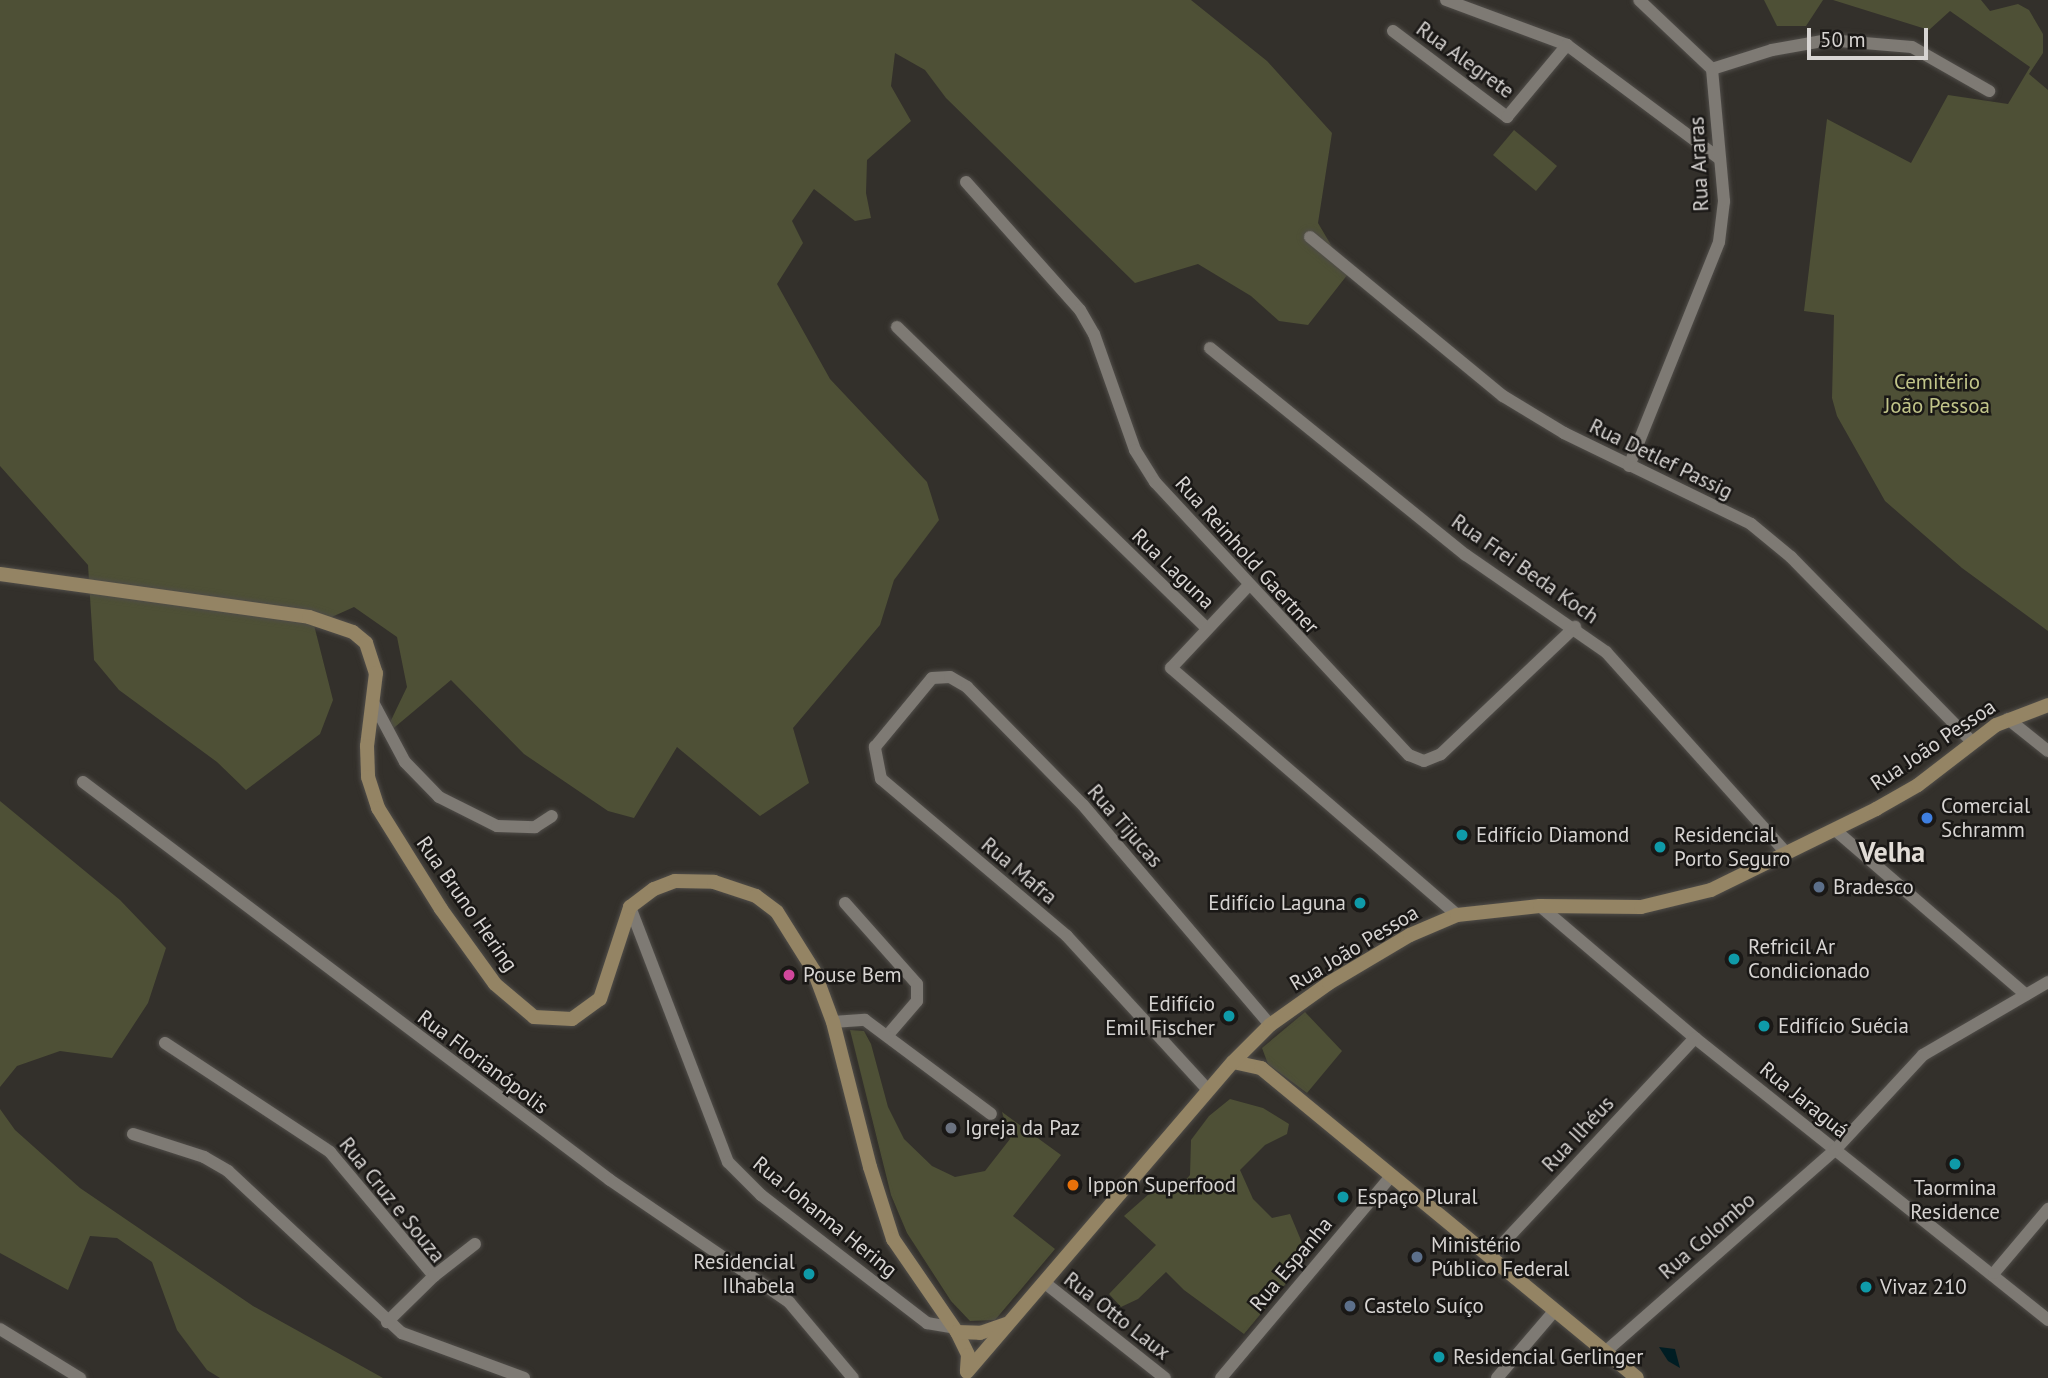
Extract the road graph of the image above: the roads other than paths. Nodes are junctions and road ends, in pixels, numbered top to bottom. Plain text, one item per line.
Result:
1 (1446, 0) edge
2 (1639, 0) edge
3 (1393, 31) dead end
4 (1567, 45) junction
5 (1712, 69) junction
6 (1989, 91) dead end
7 (1720, 159) junction
8 (966, 182) dead end
9 (1310, 237) dead end
10 (897, 327) dead end
11 (1210, 348) dead end
12 (1629, 466) junction
13 (0, 574) edge
14 (1248, 586) junction
15 (1205, 627) junction
16 (1575, 627) junction
17 (932, 678) joint
18 (374, 704) junction
19 (2048, 705) edge
20 (2008, 719) junction
21 (1971, 741) junction
22 (2048, 751) edge
23 (83, 782) dead end
24 (552, 817) dead end
25 (1835, 830) junction
26 (1787, 854) junction
27 (845, 903) dead end
28 (1540, 906) junction
29 (630, 907) junction
30 (1457, 915) junction
31 (2048, 982) edge
32 (2026, 995) junction
33 (833, 1022) junction
34 (1270, 1026) junction
35 (888, 1035) junction
36 (1695, 1038) junction
37 (1257, 1039) junction
38 (165, 1043) dead end
39 (1233, 1062) junction
40 (1261, 1068) junction
41 (1208, 1090) junction
42 (991, 1114) dead end
43 (133, 1134) dead end
44 (1835, 1150) junction
45 (1391, 1176) junction
46 (2048, 1209) edge
47 (475, 1244) dead end
48 (1490, 1257) junction
49 (1994, 1273) junction
50 (434, 1276) junction
51 (1045, 1283) junction
52 (1555, 1310) junction
53 (2048, 1320) edge
54 (387, 1322) junction
55 (1011, 1322) junction
56 (0, 1329) edge
57 (955, 1330) junction
58 (1605, 1352) junction
59 (964, 1374) edge
60 (80, 1378) edge
61 (524, 1378) edge
62 (853, 1378) edge
63 (1164, 1378) edge
64 (1221, 1378) edge
65 (1497, 1378) edge
66 (1637, 1378) edge

1 - 4 street
2 - 5 street
3 - 4 street, Rua Alegrete
4 - 7 street
5 - 6 street
5 - 7 street, Rua Araras
7 - 12 street, Rua Araras
8 - 14 street, Rua Reinhold Gaertner
9 - 12 street, Rua Detlef Passig
10 - 15 street, Rua Laguna
11 - 16 street, Rua Frei Beda Koch
12 - 21 street, Rua Detlef Passig
13 - 18 main road, Rua Bruno Hering
14 - 15 street
14 - 16 street, Rua Reinhold Gaertner
15 - 30 street, Rua Laguna
16 - 26 street, Rua Frei Beda Koch
17 - 34 street, Rua Tijucas
17 - 41 street, Rua Mafra
18 - 24 street
18 - 29 main road, Rua Bruno Hering
19 - 20 main road, Rua João Pessoa
20 - 21 main road, Rua João Pessoa
20 - 22 street
21 - 25 main road, Rua João Pessoa
23 - 62 street, Rua Florianópolis
25 - 26 main road, Rua João Pessoa
25 - 32 street
26 - 28 main road, Rua João Pessoa
27 - 35 street
28 - 30 main road, Rua João Pessoa
28 - 36 street, Rua Jaraguá
29 - 33 main road
29 - 57 street, Rua Johanna Hering
30 - 34 main road, Rua João Pessoa
31 - 32 street, Rua Colombo
32 - 44 street, Rua Colombo
33 - 35 street
33 - 57 main road
34 - 37 main road, Rua João Pessoa
35 - 42 street
36 - 44 street, Rua Jaraguá
36 - 48 street, Rua Ilhéus
37 - 39 main road, Rua João Pessoa
37 - 40 main road
38 - 50 street, Rua Cruz e Souza
39 - 40 main road
39 - 41 main road, Rua João Pessoa
40 - 45 main road
41 - 51 main road, Rua João Pessoa
43 - 54 street
44 - 49 street, Rua Jaraguá
44 - 58 street, Rua Colombo
45 - 48 main road
45 - 64 street, Rua Espanha
46 - 49 street
47 - 50 street
48 - 52 main road
49 - 53 street, Rua Jaraguá
50 - 54 street, Rua Cruz e Souza
51 - 55 main road, Rua João Pessoa
51 - 63 street, Rua Otto Laux
52 - 58 main road
52 - 65 street
54 - 61 street
55 - 57 main road
55 - 59 main road, Rua João Pessoa
56 - 60 street
57 - 59 main road
58 - 66 main road

